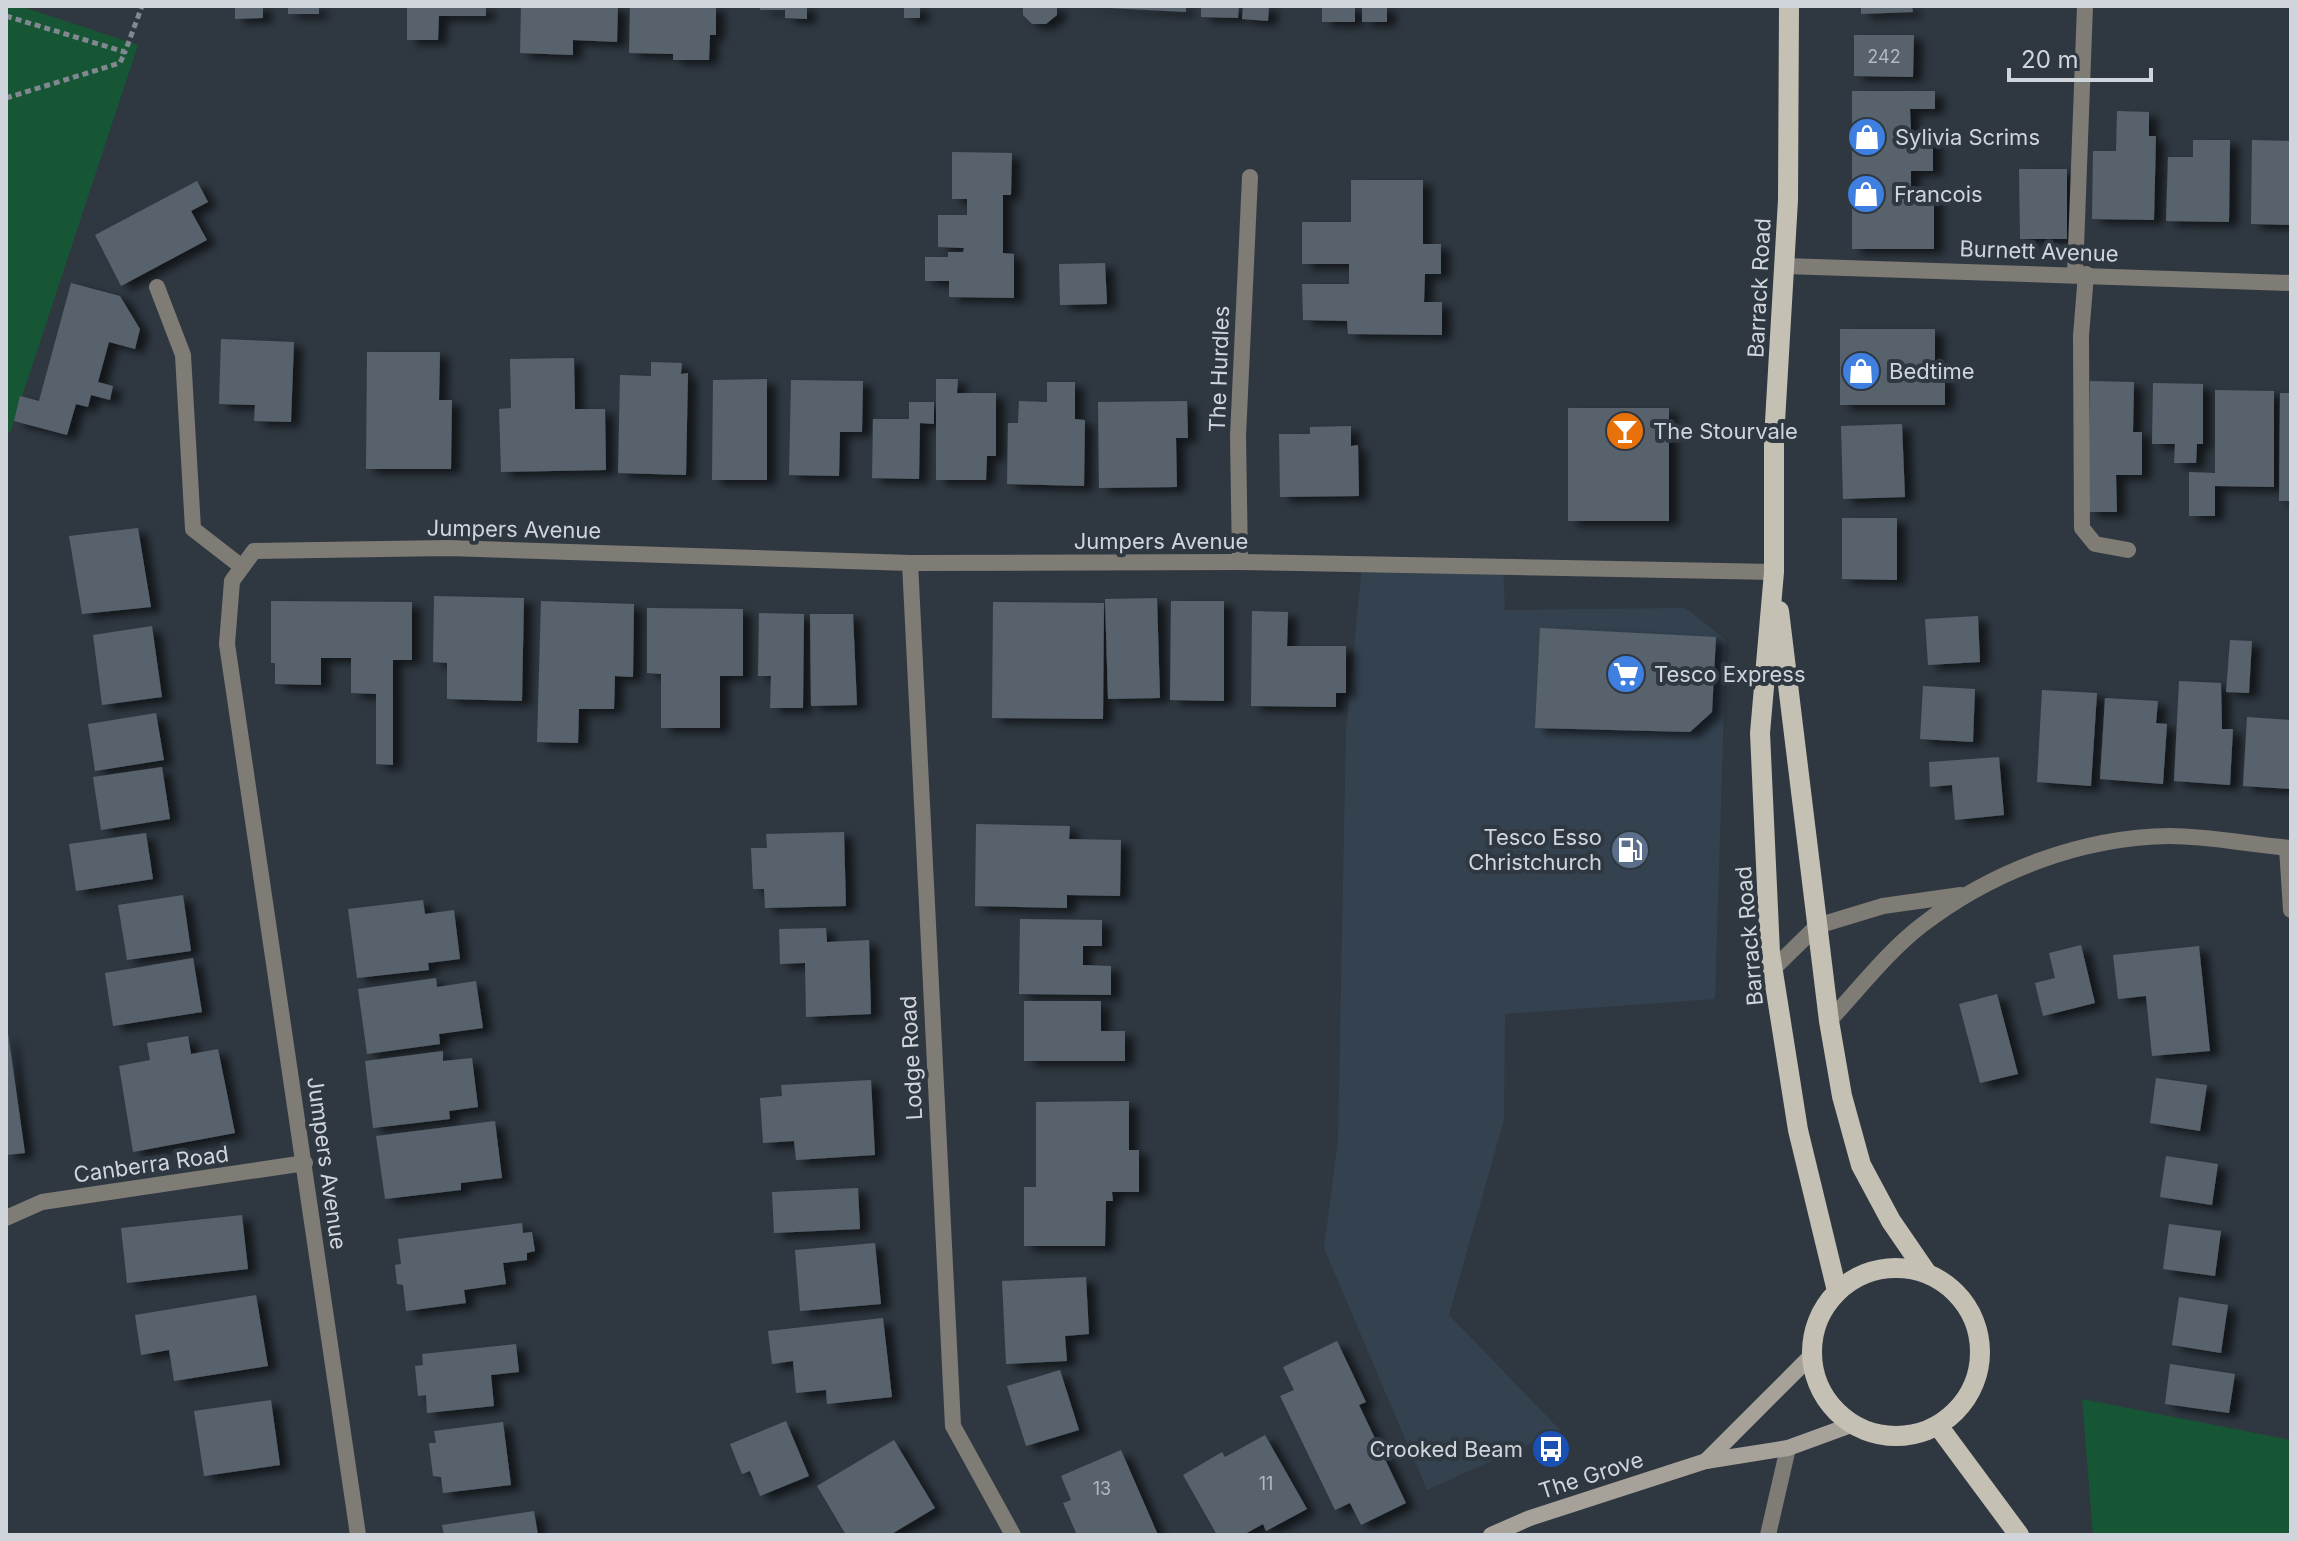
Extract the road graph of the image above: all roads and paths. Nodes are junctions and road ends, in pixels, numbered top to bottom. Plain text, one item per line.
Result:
1 (142, 6) edge
2 (1789, 6) edge
3 (2085, 6) edge
4 (6, 16) edge
5 (125, 52) junction
6 (6, 98) edge
7 (1250, 177) dead end
8 (1785, 266) junction
9 (2081, 274) junction
10 (2291, 283) edge
11 (157, 287) dead end
12 (2128, 550) dead end
13 (1240, 562) junction
14 (910, 563) junction
15 (242, 567) junction
16 (1774, 572) junction
17 (2289, 848) edge
18 (1967, 894) junction
19 (2291, 910) edge
20 (1817, 926) junction
21 (1773, 969) junction
22 (1829, 1021) junction
23 (305, 1163) junction
24 (6, 1218) edge
25 (1926, 1272) junction
26 (1837, 1291) junction
27 (1812, 1355) junction
28 (1851, 1425) junction
29 (1939, 1427) junction
30 (1788, 1448) junction
31 (1706, 1461) junction
32 (358, 1535) edge
33 (1013, 1535) edge
34 (1491, 1535) edge
35 (1768, 1535) edge
36 (2019, 1535) edge

1 - 5 path
2 - 8 main road, Barrack Road
3 - 9 street
4 - 5 path
5 - 6 path
7 - 13 street, The Hurdles
8 - 9 street, Burnett Avenue
8 - 16 main road, Barrack Road
9 - 10 street, Burnett Avenue
9 - 12 street
11 - 15 street
13 - 14 street, Jumpers Avenue
13 - 16 street, Jumpers Avenue
14 - 15 street, Jumpers Avenue
14 - 33 street, Lodge Road
15 - 23 street, Jumpers Avenue
16 - 20 main road, Barrack Road
16 - 21 main road, Barrack Road
17 - 18 street
17 - 19 street
18 - 20 street
18 - 22 street
20 - 21 street
20 - 22 main road, Barrack Road
21 - 26 main road, Barrack Road
22 - 25 main road, Barrack Road
23 - 24 street, Canberra Road
23 - 32 street, Jumpers Avenue
25 - 26 main road
25 - 29 main road
26 - 27 main road
27 - 28 main road
27 - 31 street, The Grove
28 - 29 main road
28 - 30 street, The Grove
29 - 36 main road
30 - 31 street, The Grove
30 - 35 street
31 - 34 street, The Grove

